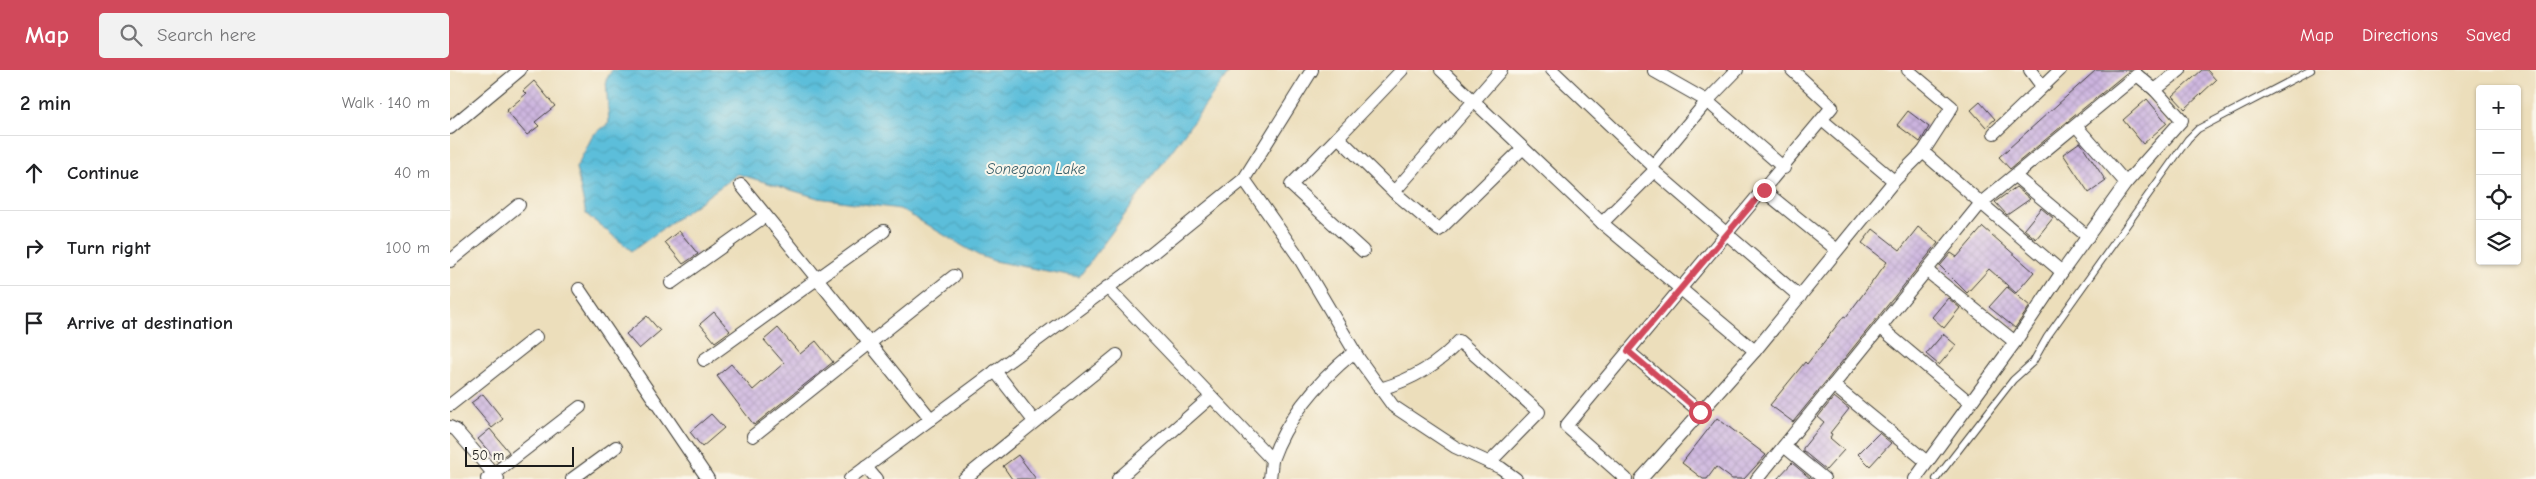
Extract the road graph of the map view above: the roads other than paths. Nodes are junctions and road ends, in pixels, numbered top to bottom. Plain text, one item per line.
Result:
1 (1312, 70) edge
2 (1402, 70) edge
3 (1441, 70) edge
4 (1501, 70) edge
5 (1552, 70) edge
6 (1654, 70) edge
7 (1737, 70) edge
8 (1792, 70) edge
9 (1908, 70) edge
10 (2030, 70) edge
11 (2060, 70) edge
12 (2180, 70) edge
13 (2310, 70) edge
14 (514, 72) edge
15 (2042, 86) junction
16 (2155, 90) junction
17 (1472, 100) junction
18 (1707, 101) junction
19 (1822, 120) junction
20 (2077, 127) junction
21 (450, 128) edge
22 (1994, 133) dead end
23 (1338, 137) junction
24 (1523, 148) junction
25 (1923, 152) junction
26 (1653, 168) junction
27 (1784, 168) junction
28 (2015, 176) junction
29 (1244, 179) junction
30 (1894, 181) junction
31 (2126, 183) junction
32 (741, 185) dead end
33 (1764, 190) junction
34 (1394, 192) junction
35 (1981, 203) junction
36 (519, 205) dead end
37 (765, 216) junction
38 (1602, 223) junction
39 (884, 231) dead end
40 (1727, 234) junction
41 (2088, 237) junction
42 (1837, 250) junction
43 (1363, 251) dead end
44 (450, 261) edge
45 (1927, 271) junction
46 (2062, 272) junction
47 (954, 276) dead end
48 (816, 278) junction
49 (671, 283) dead end
50 (1107, 287) junction
51 (1680, 287) junction
52 (579, 288) dead end
53 (1800, 298) junction
54 (1881, 328) junction
55 (536, 337) dead end
56 (2015, 342) junction
57 (869, 344) junction
58 (1628, 351) junction
59 (1755, 351) junction
60 (1354, 352) junction
61 (1117, 355) dead end
62 (704, 360) dead end
63 (995, 371) junction
64 (1833, 384) junction
65 (1380, 389) junction
66 (1211, 397) junction
67 (1969, 402) junction
68 (450, 405) edge
69 (580, 407) dead end
70 (1700, 412) junction
71 (930, 419) junction
72 (1034, 421) junction
73 (450, 427) edge
74 (753, 436) dead end
75 (616, 446) dead end
76 (1784, 446) junction
77 (1272, 460) junction
78 (1927, 462) junction
79 (1489, 463) junction
80 (866, 467) junction
81 (493, 477) edge
82 (572, 479) edge
83 (708, 479) edge
84 (850, 479) edge
85 (876, 479) edge
86 (964, 479) edge
87 (1118, 479) edge
88 (1270, 479) edge
89 (1516, 479) edge
90 (1626, 479) edge
91 (1641, 479) edge
92 (1757, 479) edge
93 (1824, 479) edge
94 (1914, 479) edge
95 (1936, 479) edge

1 - 29 street
2 - 23 street
3 - 17 street
4 - 17 street
5 - 26 street
6 - 18 street
7 - 18 street
8 - 19 street
9 - 25 street
10 - 15 street
11 - 15 street
12 - 16 street
13 - 95 lane
14 - 21 street
15 - 22 street
16 - 20 street
16 - 31 street
17 - 24 street
17 - 34 street
18 - 26 street
18 - 27 street
19 - 27 street
19 - 30 street
20 - 28 street
20 - 31 street
23 - 34 street
23 - 43 street
24 - 34 street
24 - 38 street
25 - 30 street
25 - 35 street
26 - 38 street
26 - 40 street
27 - 33 street
28 - 35 street
28 - 41 street
29 - 50 street
29 - 60 street
30 - 42 street
31 - 41 street
32 - 37 street
33 - 40 street
33 - 42 street
35 - 45 street
35 - 46 street
36 - 44 street
37 - 48 street
37 - 49 street
38 - 51 street
39 - 48 street
40 - 51 street
40 - 53 street
41 - 46 street
42 - 53 street
45 - 54 street
45 - 56 street
46 - 56 street
47 - 57 street
48 - 57 street
48 - 62 street
50 - 63 street
50 - 66 street
51 - 58 street
51 - 59 street
52 - 83 street
53 - 59 street
54 - 64 street
54 - 67 street
55 - 68 street
56 - 67 street
57 - 71 street
57 - 74 street
58 - 70 street
58 - 90 street
59 - 70 street
60 - 65 street
60 - 77 street
61 - 72 street
63 - 71 street
63 - 72 street
64 - 76 street
64 - 78 street
65 - 79 street
65 - 79 street
66 - 77 street
66 - 87 street
67 - 78 street
69 - 81 street
70 - 91 street
71 - 80 street
72 - 86 street
73 - 81 street
75 - 82 street
76 - 92 street
76 - 93 street
77 - 88 street
78 - 94 street
79 - 89 street
80 - 84 street
80 - 85 street

